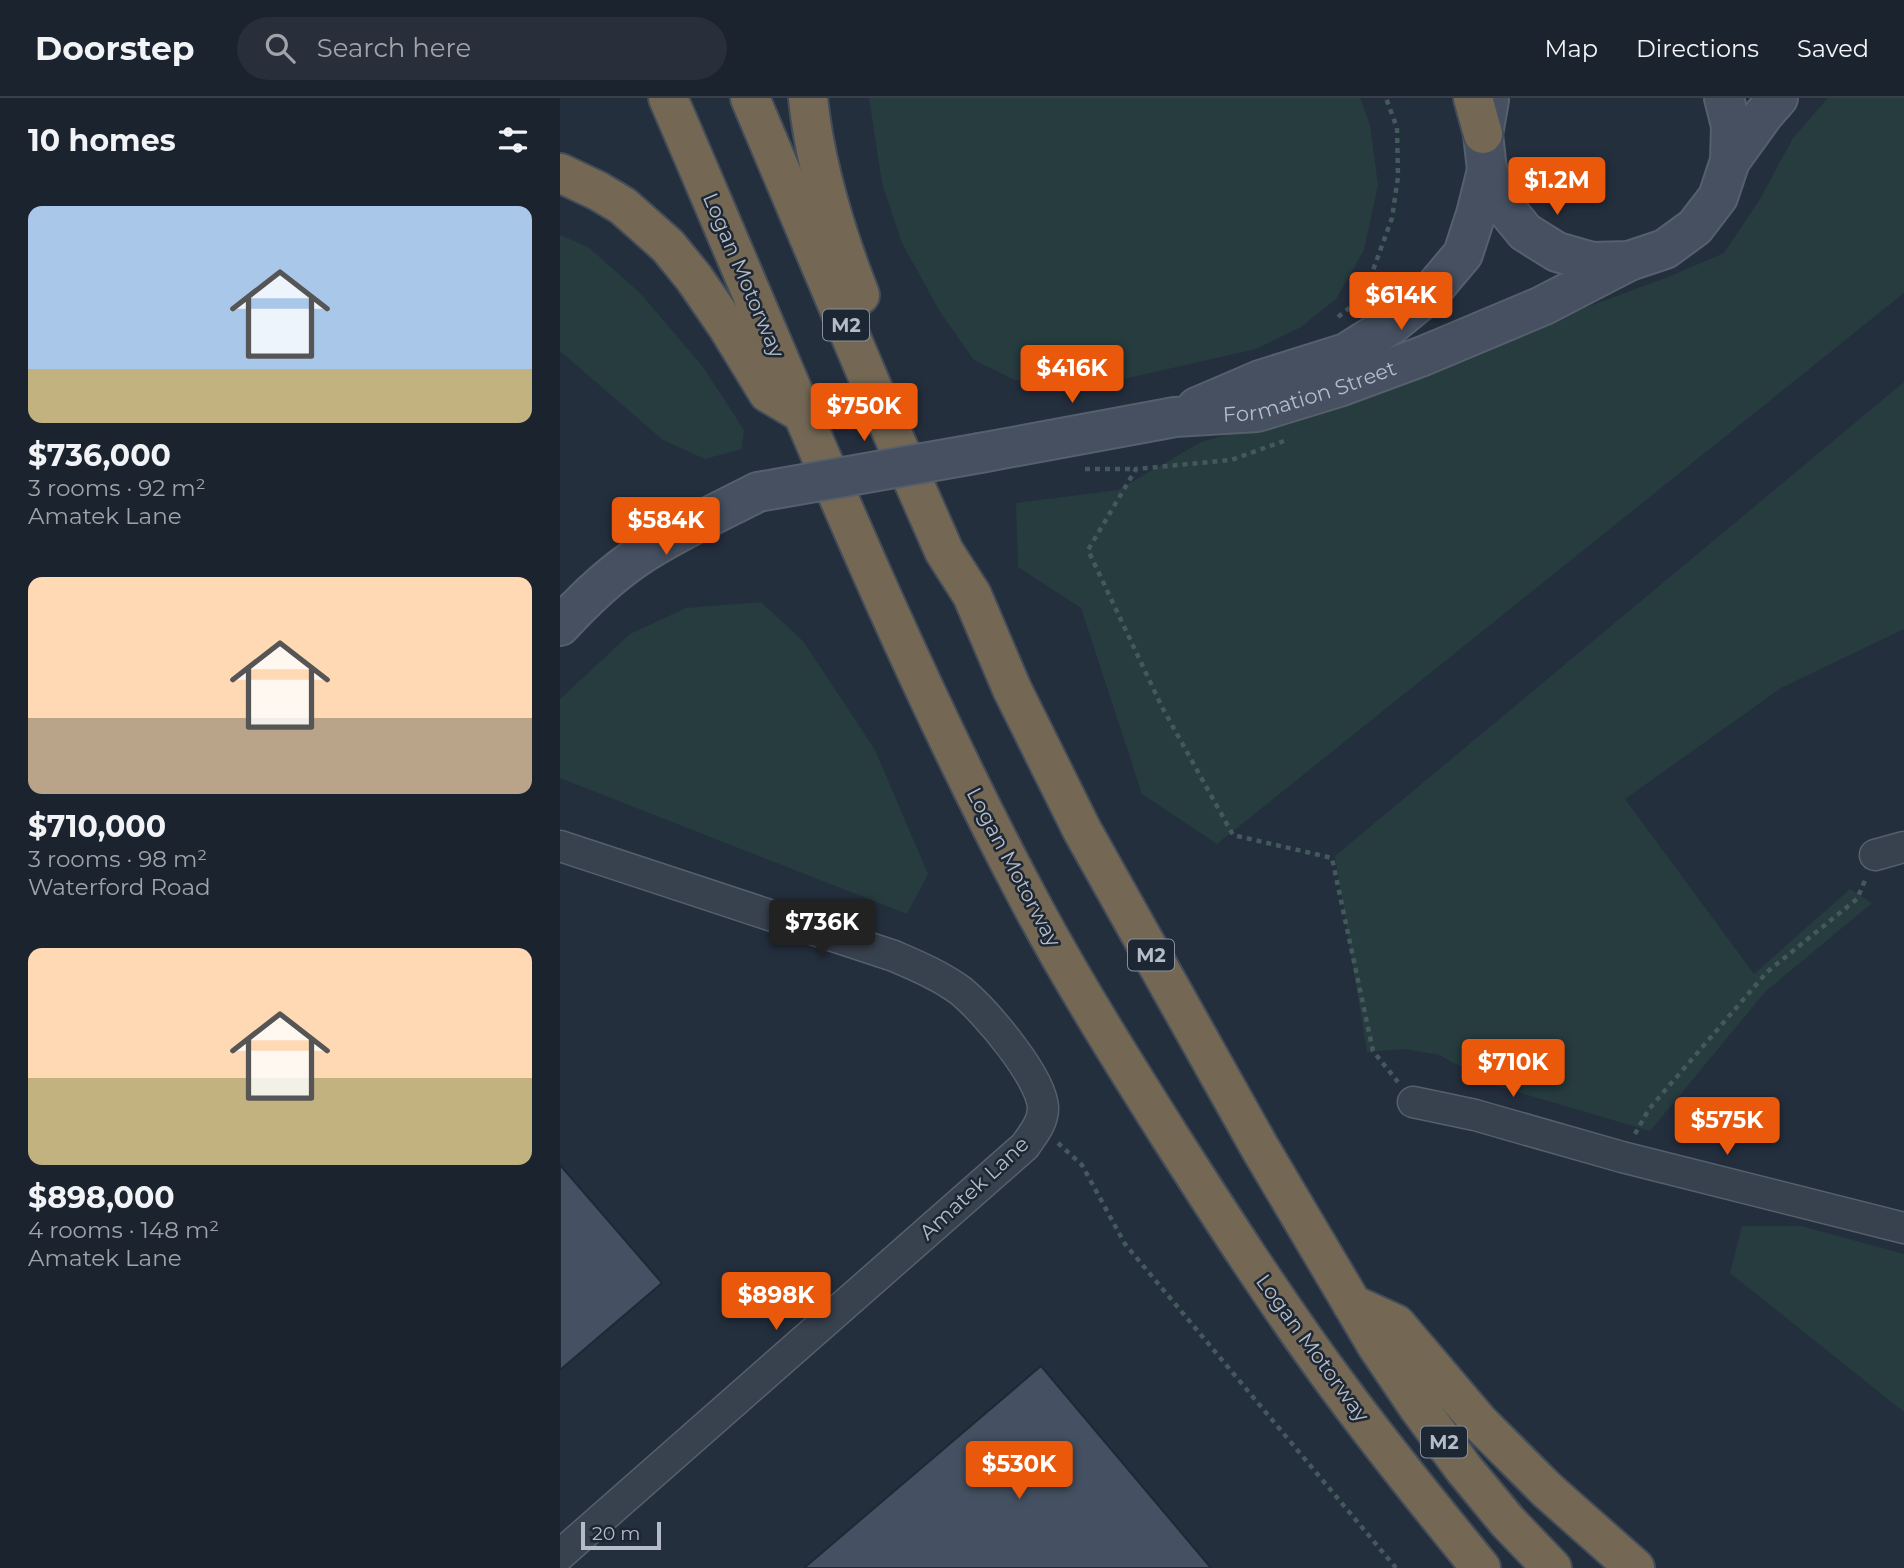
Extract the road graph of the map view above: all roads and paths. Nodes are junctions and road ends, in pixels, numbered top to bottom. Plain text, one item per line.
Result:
1 (668, 98) edge
2 (750, 98) edge
3 (808, 98) edge
4 (1386, 98) edge
5 (1724, 98) edge
6 (1779, 98) edge
7 (1483, 125) edge
8 (1730, 161) junction
9 (560, 173) edge
10 (1629, 261) junction
11 (1329, 358) junction
12 (802, 413) junction
13 (1175, 416) junction
14 (1296, 436) dead end
15 (758, 492) junction
16 (560, 591) edge
17 (972, 595) junction
18 (560, 626) edge
19 (560, 846) edge
20 (1904, 847) edge
21 (1875, 855) joint
22 (1413, 1102) joint
23 (1039, 1125) junction
24 (1622, 1157) junction
25 (1904, 1228) edge
26 (1352, 1304) junction
27 (560, 1555) edge
28 (1396, 1568) edge
29 (1481, 1568) edge
30 (1552, 1568) edge
31 (1635, 1568) edge

1 - 12 highway, Logan Motorway / M2
2 - 17 highway, M2
3 - 17 highway
4 - 11 path
5 - 8 main road
6 - 8 main road
7 - 10 main road
7 - 11 main road, Formation Street
8 - 10 main road
9 - 12 highway
10 - 13 main road, Formation Street
11 - 13 main road, Formation Street
12 - 29 highway, Logan Motorway / M2
13 - 15 main road, Formation Street, bridge
14 - 22 path
15 - 16 main road, Formation Street
15 - 18 main road, Formation Street
17 - 26 highway, M2
19 - 23 street, Amatek Lane
20 - 21 street
21 - 24 path
22 - 24 street
23 - 27 street, Amatek Lane
23 - 28 path
24 - 25 street
26 - 30 highway, M2
26 - 31 highway

